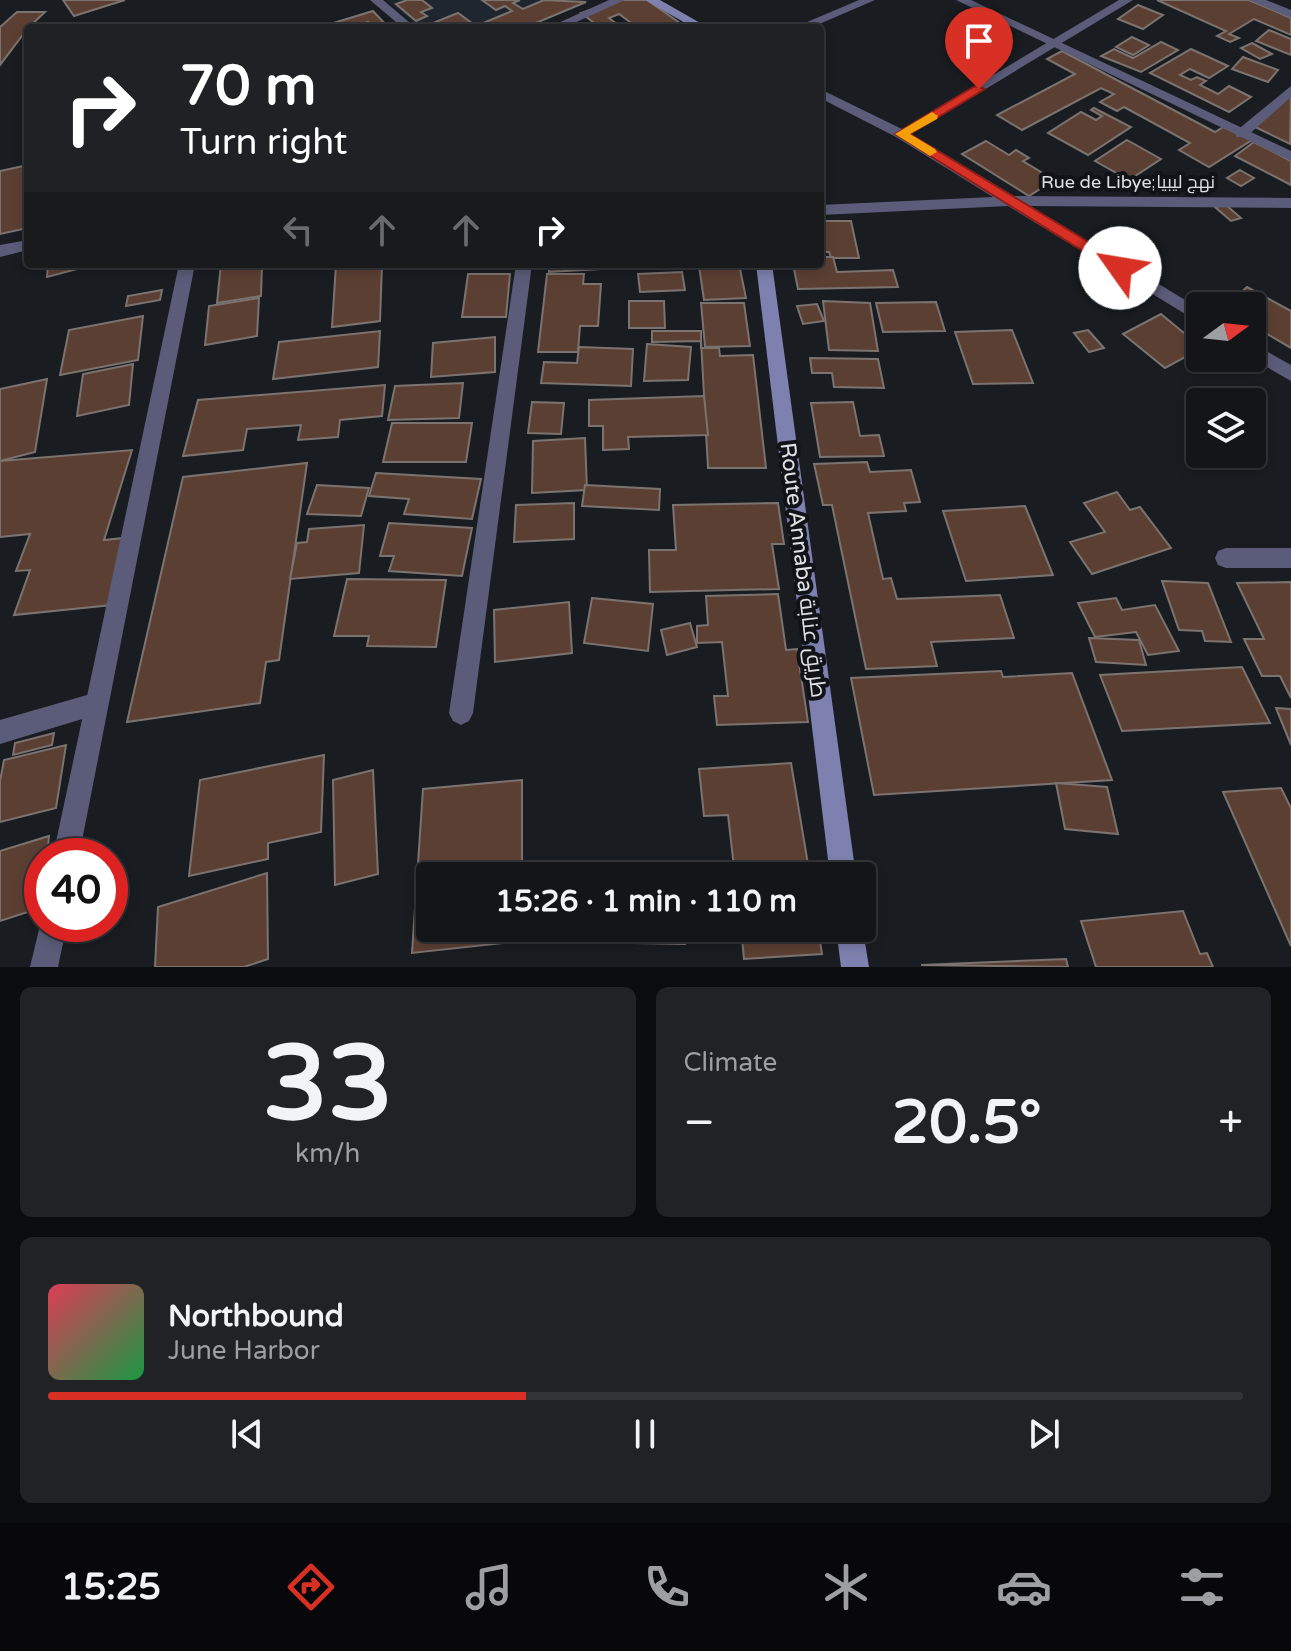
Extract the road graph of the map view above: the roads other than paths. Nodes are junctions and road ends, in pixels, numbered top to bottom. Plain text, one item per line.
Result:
1 (376, 0) edge
2 (619, 0) edge
3 (651, 0) edge
4 (869, 0) edge
5 (962, 0) edge
6 (1127, 0) edge
7 (1255, 0) edge
8 (1291, 14) edge
9 (405, 24) edge
10 (562, 24) edge
11 (696, 24) edge
12 (809, 24) edge
13 (1057, 44) junction
14 (1291, 90) edge
15 (824, 95) edge
16 (901, 134) junction
17 (1241, 134) junction
18 (1291, 157) edge
19 (1013, 201) junction
20 (1291, 203) edge
21 (824, 210) edge
22 (24, 246) edge
23 (0, 251) edge
24 (186, 268) edge
25 (523, 268) edge
26 (765, 268) edge
27 (1186, 308) edge
28 (1266, 359) edge
29 (1291, 374) edge
30 (1226, 558) dead end
31 (1291, 558) edge
32 (94, 705) junction
33 (461, 713) dead end
34 (0, 732) edge
35 (69, 838) edge
36 (841, 862) edge
37 (49, 942) edge
38 (852, 942) edge
39 (44, 967) edge
40 (855, 967) edge

1 - 9 street
2 - 10 street
3 - 11 main road
4 - 12 street
5 - 13 street
6 - 13 street
7 - 8 street
13 - 16 street
13 - 17 street
14 - 17 street
15 - 16 street
16 - 19 street
17 - 18 street
19 - 20 street, Rue de Libye;نهج ليبيا
19 - 21 street, Rue de Libye;نهج ليبيا
19 - 27 street
22 - 23 street
24 - 32 street
25 - 33 street
26 - 36 main road, Route Annaba طريق عنابة
28 - 29 street
30 - 31 street
32 - 34 street
32 - 35 street
37 - 39 street
38 - 40 main road

